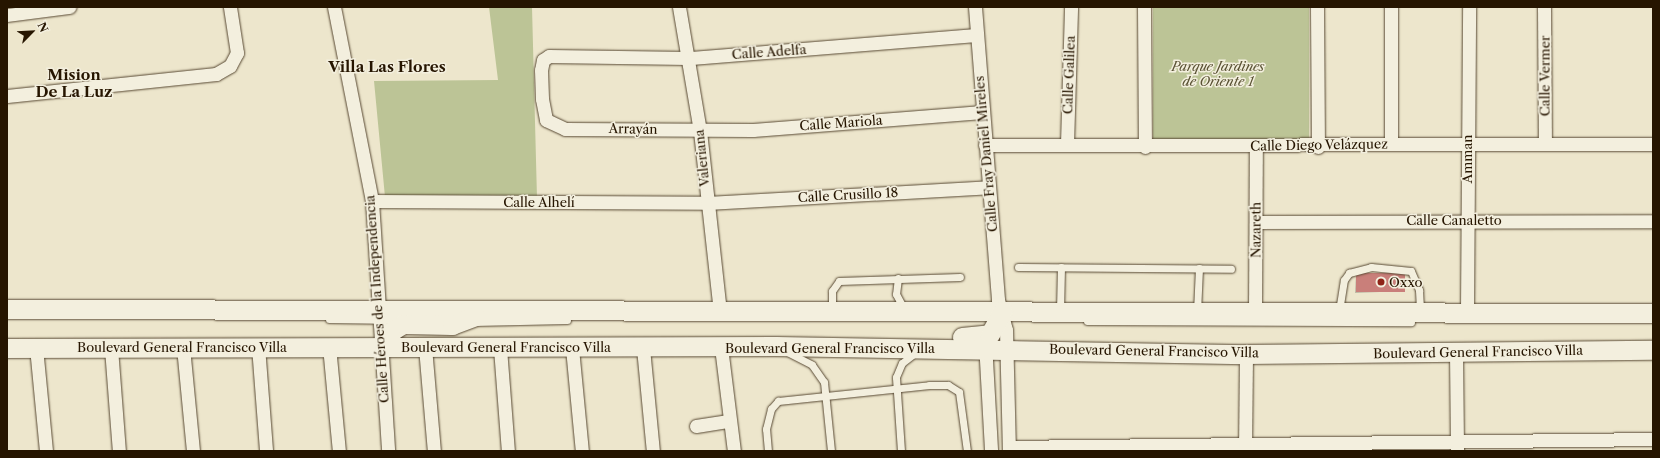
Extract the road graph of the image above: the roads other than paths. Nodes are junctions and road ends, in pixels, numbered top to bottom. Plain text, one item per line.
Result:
1 (69, 7) edge
2 (230, 7) edge
3 (334, 7) edge
4 (680, 7) edge
5 (975, 7) edge
6 (1071, 7) edge
7 (1144, 7) edge
8 (1317, 7) edge
9 (1391, 7) edge
10 (1468, 7) edge
11 (1544, 7) edge
12 (7, 15) edge
13 (976, 35) junction
14 (688, 58) junction
15 (7, 96) edge
16 (982, 112) junction
17 (566, 129) joint
18 (700, 131) junction
19 (1067, 144) junction
20 (1391, 144) junction
21 (1467, 144) junction
22 (1545, 144) junction
23 (1653, 144) edge
24 (985, 145) junction
25 (1145, 146) junction
26 (1256, 147) junction
27 (1318, 147) junction
28 (989, 187) junction
29 (372, 201) junction
30 (707, 203) junction
31 (1467, 220) junction
32 (1653, 221) edge
33 (1256, 222) junction
34 (1018, 267) dead end
35 (1061, 267) junction
36 (1199, 268) junction
37 (1231, 269) dead end
38 (960, 277) dead end
39 (898, 278) junction
40 (7, 310) edge
41 (720, 310) junction
42 (832, 310) junction
43 (905, 310) junction
44 (1467, 311) junction
45 (1060, 312) junction
46 (1420, 312) junction
47 (998, 313) junction
48 (1196, 313) junction
49 (1255, 313) junction
50 (1338, 313) junction
51 (380, 315) junction
52 (7, 317) edge
53 (474, 317) junction
54 (1649, 318) edge
55 (7, 340) edge
56 (382, 342) junction
57 (985, 342) junction
58 (845, 344) junction
59 (1005, 344) junction
60 (1653, 344) edge
61 (258, 346) junction
62 (329, 346) junction
63 (776, 346) junction
64 (36, 347) junction
65 (183, 347) junction
66 (721, 347) junction
67 (7, 348) edge
68 (111, 348) junction
69 (425, 348) junction
70 (500, 348) junction
71 (572, 348) junction
72 (643, 348) junction
73 (921, 349) junction
74 (1653, 350) edge
75 (1456, 352) junction
76 (1246, 354) junction
77 (896, 388) junction
78 (827, 395) junction
79 (729, 421) junction
80 (696, 426) dead end
81 (1653, 439) edge
82 (1532, 445) edge
83 (1604, 445) edge
84 (1457, 446) edge
85 (1318, 447) edge
86 (1095, 448) edge
87 (1245, 448) edge
88 (1009, 449) edge
89 (1167, 449) edge
90 (46, 451) edge
91 (119, 451) edge
92 (193, 451) edge
93 (266, 451) edge
94 (339, 451) edge
95 (388, 451) edge
96 (434, 451) edge
97 (508, 451) edge
98 (582, 451) edge
99 (653, 451) edge
100 (734, 451) edge
101 (768, 451) edge
102 (831, 451) edge
103 (901, 451) edge
104 (967, 451) edge
105 (991, 451) edge

1 - 12 street
2 - 15 street
3 - 29 street, Calle Héroes de la Independencia
4 - 14 street, Valeriana
5 - 13 street, Calle Fray Daniel Mireles
6 - 19 street, Calle Galilea
7 - 25 street
8 - 27 street
9 - 20 street
10 - 21 street, Amman
11 - 22 street, Calle Vermer
13 - 14 street, Calle Adelfa
13 - 16 street, Calle Fray Daniel Mireles
14 - 17 street, Calle Adelfa
14 - 18 street, Valeriana
16 - 18 street, Calle Mariola
16 - 24 street, Calle Fray Daniel Mireles
17 - 18 street, Arrayán
18 - 30 street, Valeriana
19 - 24 street, Calle Diego Velázquez
19 - 25 street, Calle Diego Velázquez
20 - 21 street, Calle Diego Velázquez
20 - 27 street, Calle Diego Velázquez
21 - 22 street, Calle Diego Velázquez
21 - 31 street, Amman
22 - 23 street, Calle Diego Velázquez
24 - 28 street, Calle Fray Daniel Mireles
25 - 26 street, Calle Diego Velázquez
26 - 27 street, Calle Diego Velázquez
26 - 33 street, Nazareth
28 - 30 street, Calle Crusillo 18
28 - 47 street, Calle Fray Daniel Mireles
29 - 30 street, Calle Alhelí
29 - 51 street, Calle Héroes de la Independencia
30 - 41 street, Valeriana
31 - 32 street, Calle Canaletto
31 - 33 street, Calle Canaletto
31 - 44 street, Amman
33 - 49 street, Nazareth
34 - 35 lane
35 - 36 lane
35 - 45 lane
36 - 37 lane
36 - 48 lane
38 - 39 lane
39 - 42 lane
39 - 43 lane
40 - 51 main road
41 - 42 main road
41 - 53 main road
42 - 43 main road
43 - 47 main road
44 - 46 main road
44 - 54 main road
45 - 47 main road
45 - 48 main road
46 - 50 main road
46 - 50 lane
47 - 53 lane
47 - 54 lane
47 - 57 main road
47 - 59 street, Calle Fray Daniel Mireles
48 - 49 main road
49 - 50 main road
51 - 52 lane
51 - 53 main road
51 - 56 street, Calle Héroes de la Independencia
53 - 56 main road
55 - 56 lane
56 - 58 lane
56 - 62 main road, Boulevard General Francisco Villa
56 - 69 main road, Boulevard General Francisco Villa
56 - 95 street, Calle Héroes de la Independencia
57 - 58 main road
57 - 59 main road, Boulevard General Francisco Villa
57 - 73 main road, Boulevard General Francisco Villa
57 - 105 street
58 - 63 main road, Boulevard General Francisco Villa
58 - 73 main road, Boulevard General Francisco Villa
59 - 60 lane
59 - 76 main road, Boulevard General Francisco Villa
59 - 88 street, Calle Fray Daniel Mireles
61 - 62 main road, Boulevard General Francisco Villa
61 - 65 main road, Boulevard General Francisco Villa
61 - 93 street
62 - 94 street
63 - 66 main road, Boulevard General Francisco Villa
63 - 78 lane
64 - 67 main road, Boulevard General Francisco Villa
64 - 68 main road, Boulevard General Francisco Villa
64 - 90 street
65 - 68 main road, Boulevard General Francisco Villa
65 - 92 street
66 - 72 main road, Boulevard General Francisco Villa
66 - 79 street
68 - 91 street
69 - 70 main road, Boulevard General Francisco Villa
69 - 96 street
70 - 71 main road, Boulevard General Francisco Villa
70 - 97 street
71 - 72 main road, Boulevard General Francisco Villa
71 - 98 street
72 - 99 street
73 - 77 lane
74 - 75 main road, Boulevard General Francisco Villa
75 - 76 main road, Boulevard General Francisco Villa
75 - 84 street
76 - 87 street
77 - 78 lane
77 - 103 lane
77 - 104 lane
78 - 101 lane
78 - 102 lane
79 - 80 street
79 - 100 street
81 - 83 street
82 - 83 street
82 - 84 street
84 - 85 street
85 - 87 street
86 - 88 street
86 - 89 street
87 - 89 street

